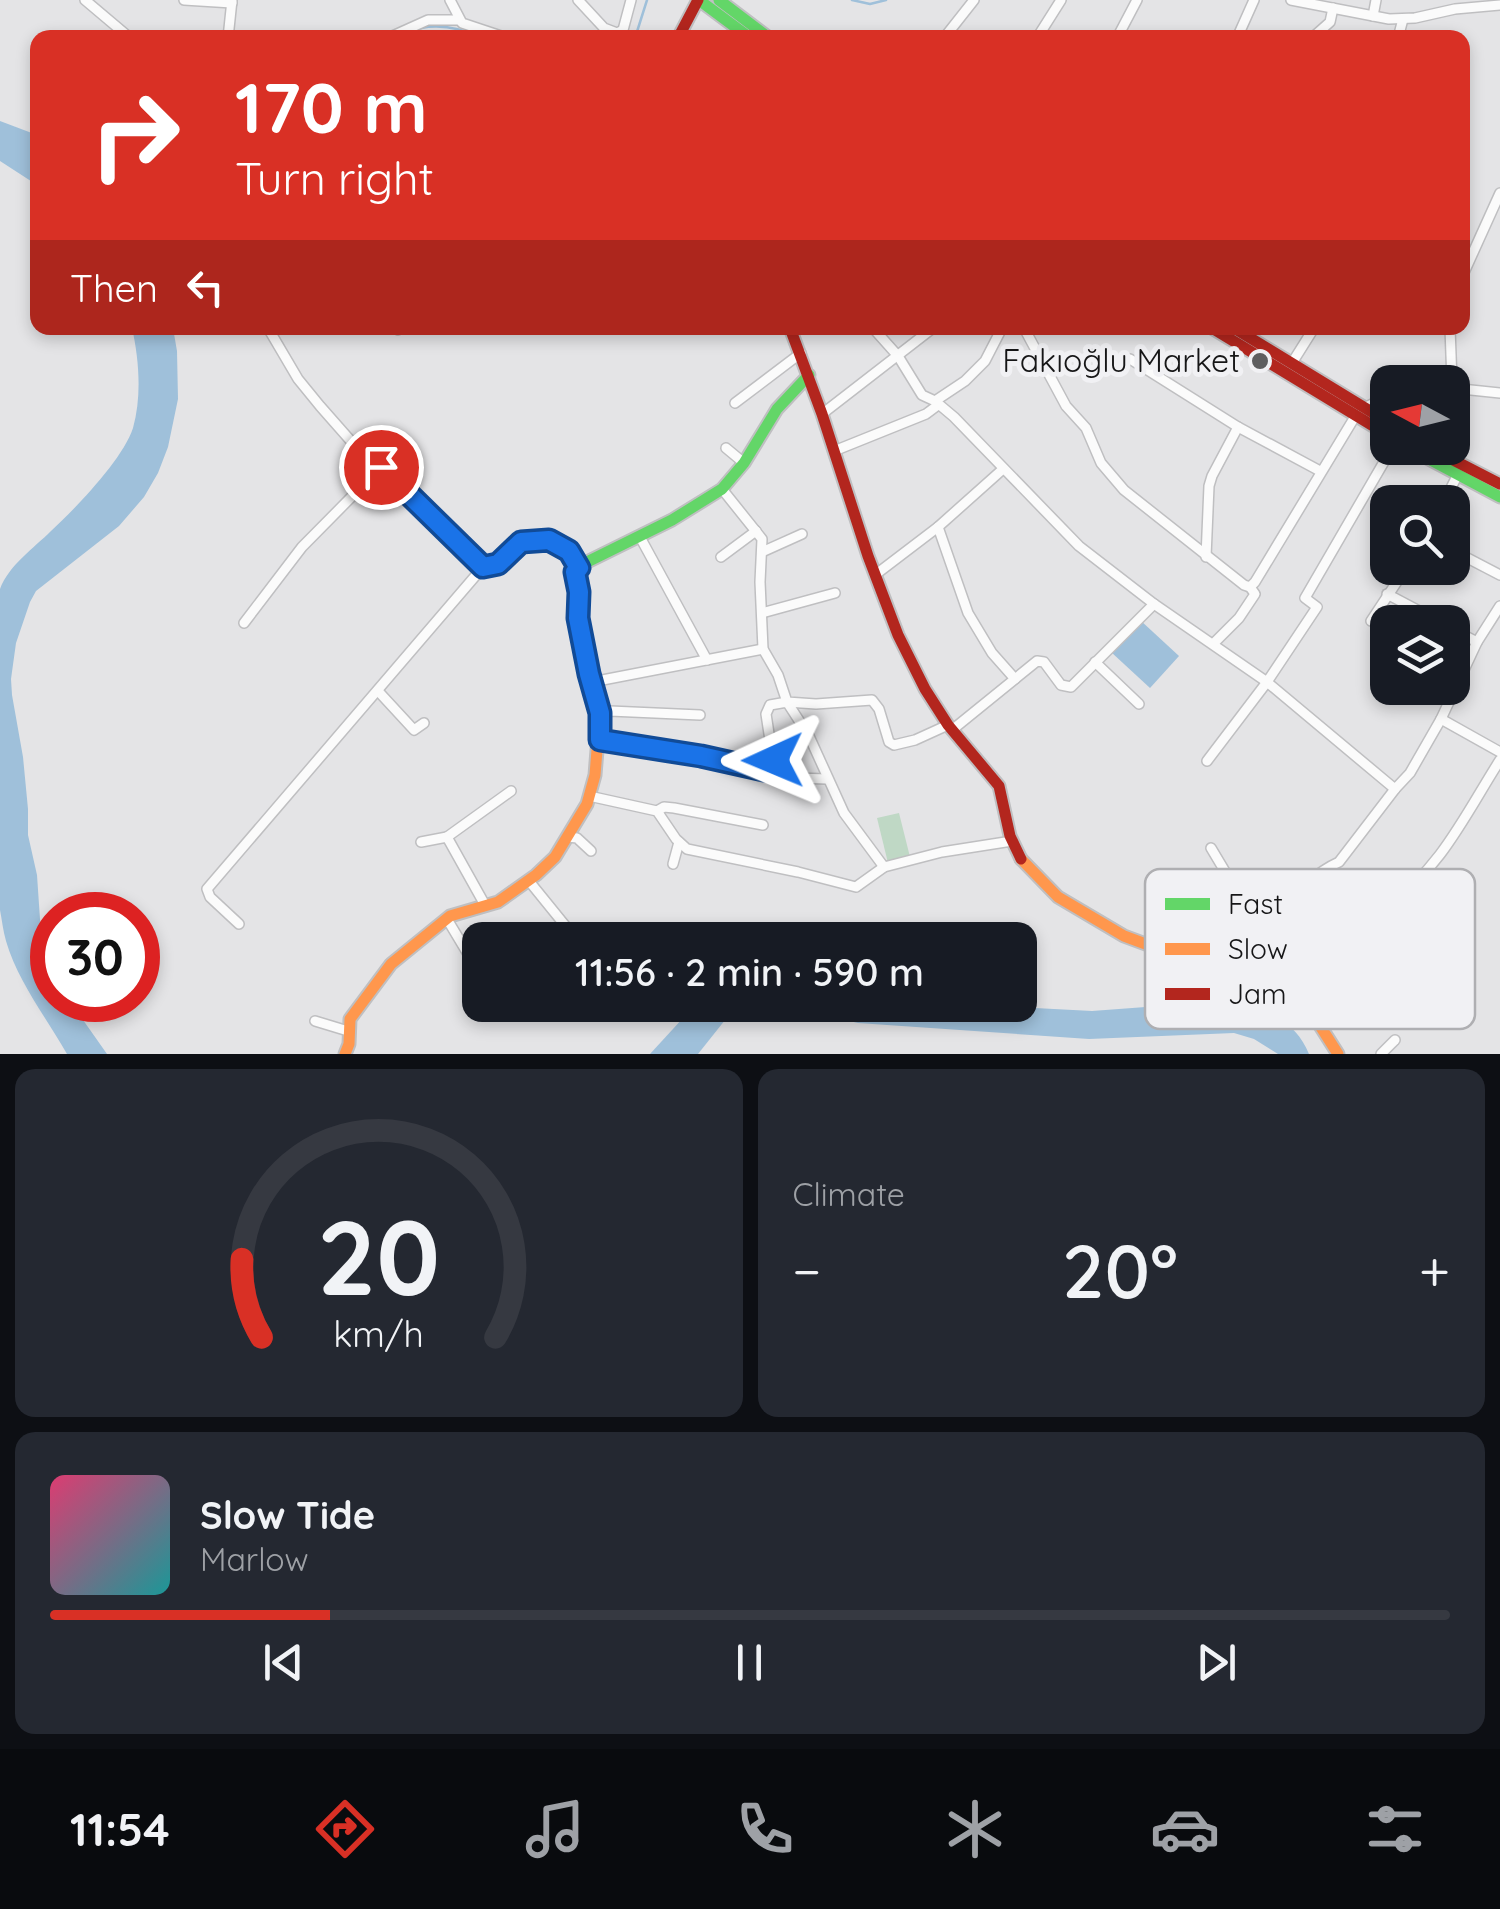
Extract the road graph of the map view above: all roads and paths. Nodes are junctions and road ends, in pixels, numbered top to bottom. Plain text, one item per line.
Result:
1 (85, 0) edge
2 (184, 0) edge
3 (450, 0) edge
4 (578, 0) edge
5 (632, 0) edge
6 (699, 0) edge
7 (719, 0) edge
8 (974, 0) edge
9 (1061, 0) edge
10 (1137, 0) edge
11 (1254, 0) edge
12 (1291, 0) edge
13 (1376, 0) edge
14 (232, 1) edge
15 (1455, 5) edge
16 (1500, 5) edge
17 (1333, 8) junction
18 (1373, 16) junction
19 (1403, 19) junction
20 (458, 20) junction
21 (121, 30) edge
22 (229, 30) edge
23 (406, 30) edge
24 (483, 30) edge
25 (608, 30) edge
26 (624, 30) edge
27 (682, 30) edge
28 (739, 30) edge
29 (758, 30) edge
30 (952, 30) edge
31 (1042, 30) edge
32 (1122, 30) edge
33 (1241, 30) edge
34 (1321, 30) edge
35 (1400, 30) edge
36 (1500, 192) edge
37 (1470, 259) edge
38 (272, 335) edge
39 (793, 335) edge
40 (878, 335) edge
41 (924, 335) edge
42 (996, 335) edge
43 (1028, 335) edge
44 (1224, 335) edge
45 (1245, 335) edge
46 (1310, 335) edge
47 (1450, 335) edge
48 (801, 353) junction
49 (898, 356) junction
50 (1130, 359) dead end
51 (1292, 364) junction
52 (1451, 365) edge
53 (808, 375) junction
54 (1470, 388) edge
55 (1500, 393) edge
56 (735, 402) dead end
57 (936, 403) junction
58 (1370, 406) edge
59 (1360, 411) junction
60 (822, 414) junction
61 (1370, 415) edge
62 (1370, 419) edge
63 (1238, 427) junction
64 (726, 448) dead end
65 (834, 451) junction
66 (744, 463) junction
67 (1382, 465) edge
68 (1438, 465) edge
69 (1463, 465) edge
70 (381, 467) junction
71 (1003, 469) junction
72 (1320, 472) junction
73 (1458, 476) junction
74 (1500, 484) edge
75 (1453, 485) edge
76 (722, 488) junction
77 (1500, 497) edge
78 (938, 527) junction
79 (756, 531) junction
80 (802, 534) dead end
81 (640, 537) junction
82 (762, 552) junction
83 (1206, 556) junction
84 (721, 557) dead end
85 (1470, 559) edge
86 (483, 567) junction
87 (579, 568) junction
88 (875, 575) junction
89 (1500, 575) edge
90 (1393, 585) edge
91 (1250, 586) junction
92 (835, 593) dead end
93 (1386, 594) junction
94 (1154, 604) junction
95 (1379, 605) edge
96 (1407, 605) edge
97 (1500, 606) edge
98 (762, 613) junction
99 (244, 623) dead end
100 (1470, 638) edge
101 (1477, 642) junction
102 (1214, 643) junction
103 (763, 649) junction
104 (707, 660) junction
105 (1095, 662) junction
106 (1014, 679) junction
107 (592, 682) junction
108 (1267, 682) junction
109 (378, 691) junction
110 (787, 702) junction
111 (1140, 704) dead end
112 (770, 705) junction
113 (758, 708) dead end
114 (600, 713) junction
115 (700, 714) dead end
116 (1440, 719) junction
117 (424, 724) dead end
118 (950, 728) junction
119 (600, 740) junction
120 (1500, 752) edge
121 (1500, 760) edge
122 (1207, 761) dead end
123 (764, 770) junction
124 (828, 779) junction
125 (1395, 789) junction
126 (512, 791) dead end
127 (589, 796) junction
128 (657, 811) junction
129 (763, 825) dead end
130 (568, 837) junction
131 (447, 838) junction
132 (1012, 840) junction
133 (421, 842) dead end
134 (679, 842) junction
135 (1212, 848) dead end
136 (591, 850) dead end
137 (672, 864) dead end
138 (884, 867) junction
139 (1224, 869) edge
140 (1326, 869) edge
141 (1431, 869) edge
142 (529, 880) junction
143 (485, 905) junction
144 (447, 919) junction
145 (559, 922) edge
146 (239, 924) dead end
147 (462, 944) edge
148 (1145, 944) edge
149 (315, 1021) dead end
150 (1321, 1029) edge
151 (348, 1031) junction
152 (1395, 1040) dead end
153 (345, 1054) edge
154 (1338, 1054) edge
155 (1381, 1054) edge

1 - 21 street
2 - 14 street
3 - 20 street
4 - 25 street
5 - 26 street
6 - 27 street
6 - 28 street
7 - 29 street
8 - 30 street
9 - 31 street
10 - 32 street
11 - 33 street
12 - 17 street
13 - 18 street
14 - 22 street
15 - 16 street
15 - 19 street
17 - 18 street
17 - 34 street
18 - 19 street
19 - 35 street
20 - 23 street
20 - 24 street
36 - 37 street
38 - 70 street
39 - 48 street
40 - 49 street
41 - 49 street
42 - 57 street
43 - 83 street
44 - 59 street
45 - 51 street
46 - 51 street
47 - 52 street
48 - 53 street
48 - 56 street
49 - 57 street
49 - 60 street
50 - 63 street
51 - 59 street
53 - 60 street
53 - 66 street
54 - 55 street
57 - 65 street
57 - 71 street
58 - 59 street
59 - 61 street
59 - 62 street
59 - 72 street
60 - 65 street
63 - 72 street
63 - 83 street
64 - 66 street
65 - 88 street
66 - 76 street
67 - 108 street
68 - 73 street
69 - 74 street
70 - 86 street
70 - 99 street
71 - 78 street
71 - 94 street
72 - 91 street
73 - 75 street
73 - 77 street
76 - 79 street
76 - 81 street
78 - 88 street
78 - 106 street
79 - 82 street
79 - 84 street
80 - 82 street
81 - 87 street
81 - 104 street
82 - 98 street
83 - 91 street
85 - 89 street
86 - 87 street
86 - 109 street
87 - 107 street
88 - 118 street
90 - 93 street
91 - 102 street
92 - 98 street
93 - 95 street
93 - 96 street
94 - 102 street
94 - 105 street
97 - 101 street
98 - 103 street
100 - 101 street
101 - 116 street
102 - 108 street
103 - 104 street
103 - 110 street
104 - 107 street
105 - 106 street
105 - 111 street
106 - 118 street
107 - 114 street
108 - 122 street
108 - 125 street
109 - 117 street
109 - 146 street
110 - 112 street
110 - 118 street
110 - 124 street
112 - 113 street
112 - 123 street
114 - 115 street
114 - 119 street
116 - 120 street
116 - 125 street
118 - 132 street
119 - 123 street
119 - 127 street
121 - 141 street
123 - 124 street
124 - 138 street
125 - 140 street
126 - 131 street
127 - 128 street
127 - 130 street
128 - 129 street
128 - 134 street
130 - 136 street
130 - 142 street
131 - 133 street
131 - 143 street
132 - 138 street
132 - 148 street
134 - 137 street
134 - 138 street
135 - 139 street
142 - 143 street
142 - 145 street
143 - 144 street
144 - 147 street
144 - 151 street
149 - 151 street
150 - 154 street
151 - 153 street
152 - 155 street

